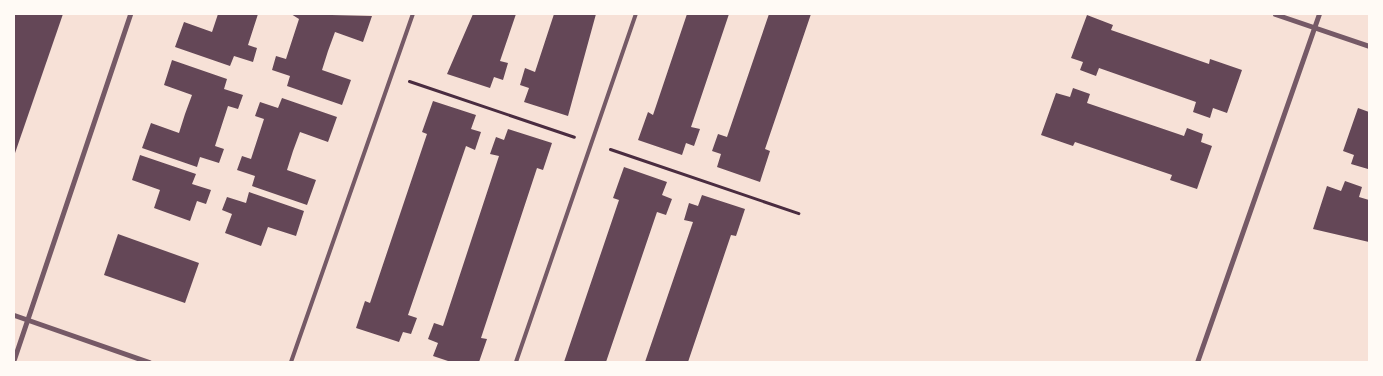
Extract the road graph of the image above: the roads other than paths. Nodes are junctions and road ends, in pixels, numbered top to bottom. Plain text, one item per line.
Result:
1 (130, 14) edge
2 (413, 14) edge
3 (636, 14) edge
4 (1275, 14) edge
5 (1319, 14) edge
6 (1314, 27) junction
7 (1369, 46) edge
8 (14, 315) edge
9 (28, 321) junction
10 (14, 359) edge
11 (148, 362) edge
12 (291, 362) edge
13 (516, 362) edge
14 (1197, 362) edge

1 - 9 street
2 - 12 lane
3 - 13 lane
4 - 6 street
5 - 6 street
6 - 7 street
6 - 14 street
8 - 9 street
9 - 10 street
9 - 11 street

